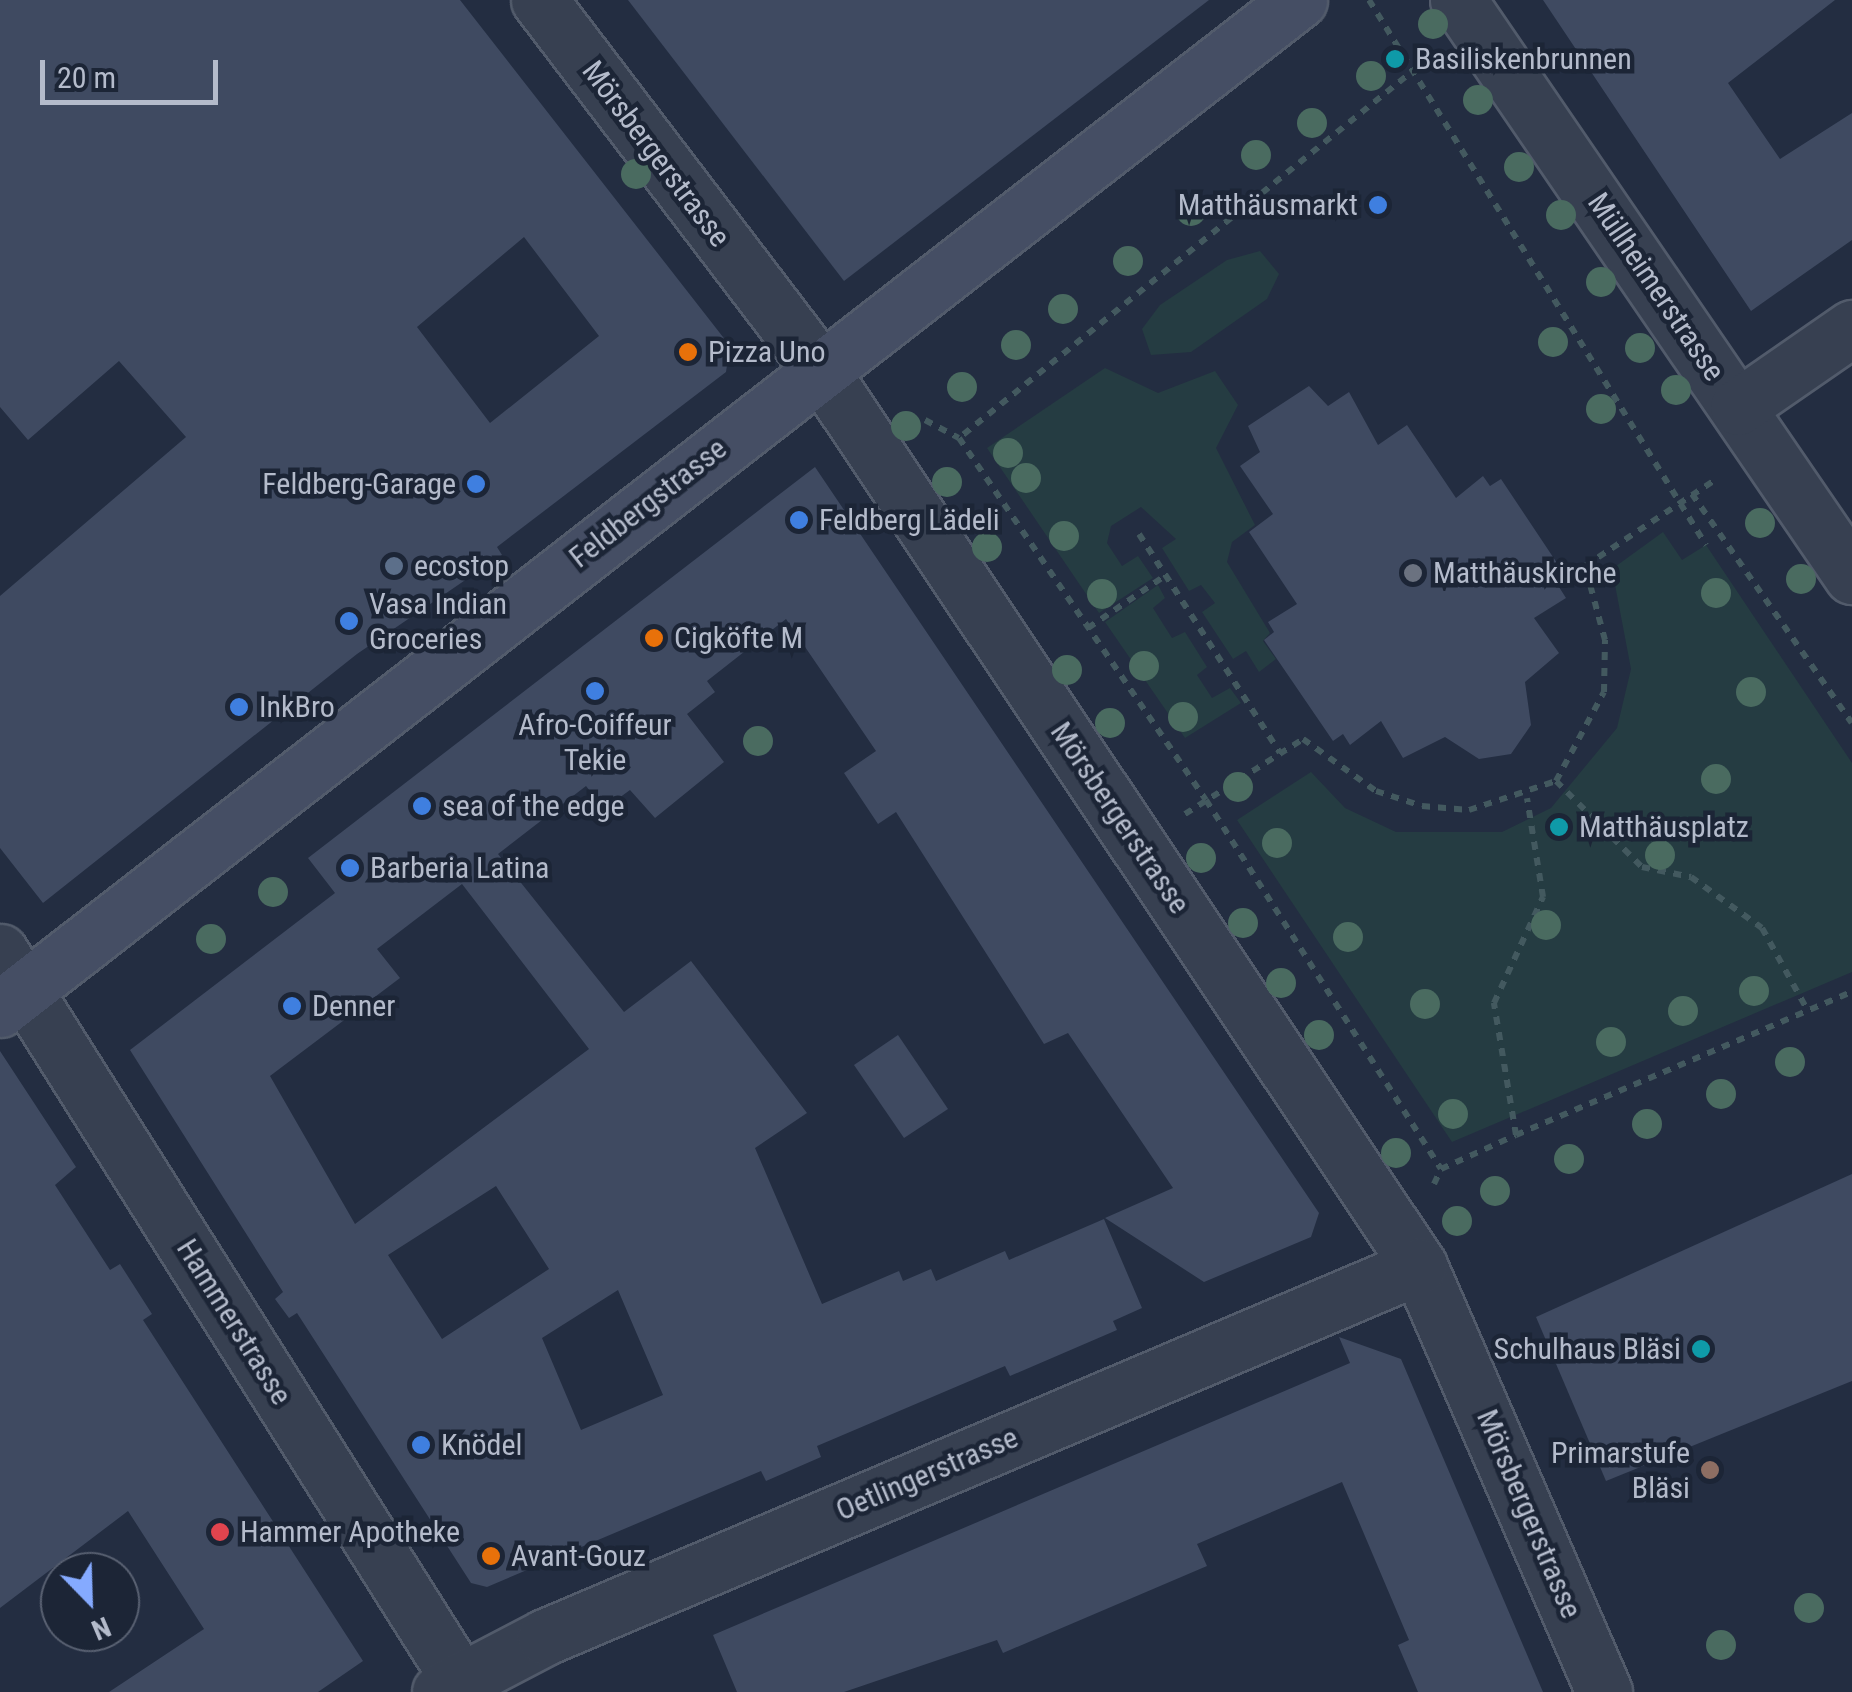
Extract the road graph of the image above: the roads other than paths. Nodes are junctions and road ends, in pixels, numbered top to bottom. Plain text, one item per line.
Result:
1 (539, 0) edge
2 (1299, 0) edge
3 (1461, 4) edge
4 (1852, 328) edge
5 (819, 368) junction
6 (1752, 428) junction
7 (1852, 576) edge
8 (8, 984) edge
9 (1418, 1266) junction
10 (455, 1688) edge
11 (1604, 1692) edge

1 - 5 street, Mörsbergerstrasse
2 - 5 main road, Feldbergstrasse
3 - 6 street, Müllheimerstrasse
4 - 6 street
5 - 8 main road, Feldbergstrasse
5 - 9 street, Mörsbergerstrasse
6 - 7 street, Müllheimerstrasse
8 - 10 street, Hammerstrasse
9 - 10 street, Oetlingerstrasse
9 - 11 street, Mörsbergerstrasse

